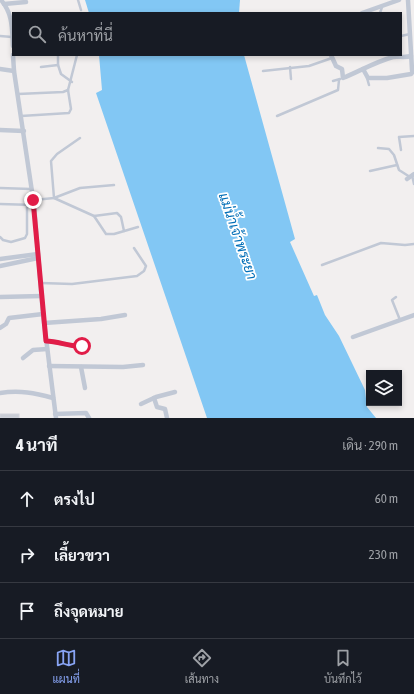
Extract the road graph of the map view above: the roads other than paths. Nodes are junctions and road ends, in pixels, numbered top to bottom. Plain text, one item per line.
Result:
1 (78, 0) edge
2 (399, 0) edge
3 (408, 0) edge
4 (2, 2) edge
5 (26, 2) dead end
6 (382, 7) junction
7 (81, 10) dead end
8 (365, 12) edge
9 (380, 12) edge
10 (12, 28) edge
11 (410, 34) junction
12 (0, 36) edge
13 (402, 36) edge
14 (12, 37) edge
15 (13, 56) edge
16 (58, 56) edge
17 (77, 56) edge
18 (411, 56) junction
19 (331, 57) edge
20 (58, 65) junction
21 (41, 67) dead end
22 (290, 67) junction
23 (0, 69) edge
24 (363, 69) junction
25 (263, 70) dead end
26 (14, 71) junction
27 (413, 71) edge
28 (366, 77) junction
29 (292, 79) dead end
30 (341, 79) junction
31 (72, 82) junction
32 (332, 82) dead end
33 (369, 85) dead end
34 (68, 90) junction
35 (17, 94) junction
36 (21, 116) junction
37 (277, 116) dead end
38 (0, 130) edge
39 (24, 131) junction
40 (414, 136) edge
41 (80, 138) dead end
42 (378, 148) dead end
43 (401, 150) dead end
44 (397, 165) junction
45 (370, 171) dead end
46 (411, 176) edge
47 (414, 184) edge
48 (114, 185) dead end
49 (0, 188) edge
50 (32, 189) junction
51 (54, 198) junction
52 (34, 203) junction
53 (0, 204) edge
54 (27, 205) junction
55 (94, 216) junction
56 (138, 227) dead end
57 (124, 231) junction
58 (0, 237) edge
59 (414, 244) edge
60 (134, 248) dead end
61 (38, 256) junction
62 (0, 259) edge
63 (322, 265) dead end
64 (0, 266) edge
65 (40, 283) junction
66 (0, 296) edge
67 (42, 296) junction
68 (396, 297) dead end
69 (43, 314) junction
70 (125, 315) dead end
71 (414, 315) edge
72 (400, 320) junction
73 (44, 323) junction
74 (0, 328) edge
75 (353, 337) dead end
76 (46, 341) junction
77 (82, 346) dead end
78 (47, 349) junction
79 (23, 358) dead end
80 (143, 365) dead end
81 (49, 366) junction
82 (81, 367) junction
83 (85, 388) dead end
84 (175, 392) dead end
85 (0, 393) edge
86 (53, 398) junction
87 (154, 398) junction
88 (141, 404) dead end
89 (56, 416) edge
90 (90, 418) edge
91 (167, 418) edge

1 - 7 lane
2 - 6 street
3 - 11 street
4 - 5 street
4 - 10 street
6 - 8 street
6 - 9 lane
11 - 13 lane
11 - 18 street
12 - 14 lane
15 - 26 street
16 - 20 lane
17 - 31 lane
18 - 24 street
18 - 27 street
19 - 22 lane
19 - 30 street
20 - 21 lane
20 - 31 lane
22 - 25 lane
22 - 29 lane
23 - 26 street
24 - 28 street
24 - 30 street
26 - 35 street
27 - 28 street
28 - 33 lane
30 - 32 lane
30 - 37 lane
31 - 34 lane
34 - 35 lane
34 - 36 lane
35 - 36 street
36 - 39 street
38 - 39 street
39 - 50 street
40 - 43 lane
41 - 51 lane
42 - 44 lane
44 - 45 lane
44 - 46 lane
46 - 47 lane
48 - 51 lane
49 - 50 lane
50 - 52 street
51 - 52 lane
51 - 55 lane
52 - 54 lane
52 - 61 street
53 - 54 lane
54 - 58 lane
55 - 57 lane
55 - 57 lane
56 - 57 lane
59 - 63 lane
60 - 65 lane
61 - 62 street
61 - 64 street
61 - 65 street
65 - 67 street
66 - 67 street
67 - 69 street
68 - 72 lane
69 - 73 street
69 - 74 street
70 - 73 street
71 - 72 street
72 - 75 street
73 - 76 street
76 - 77 street
76 - 78 street
78 - 79 street
78 - 81 street
80 - 82 street
81 - 82 street
81 - 86 street
82 - 83 street
84 - 87 street
85 - 86 street
86 - 89 street
87 - 88 street
87 - 91 street
89 - 90 street

